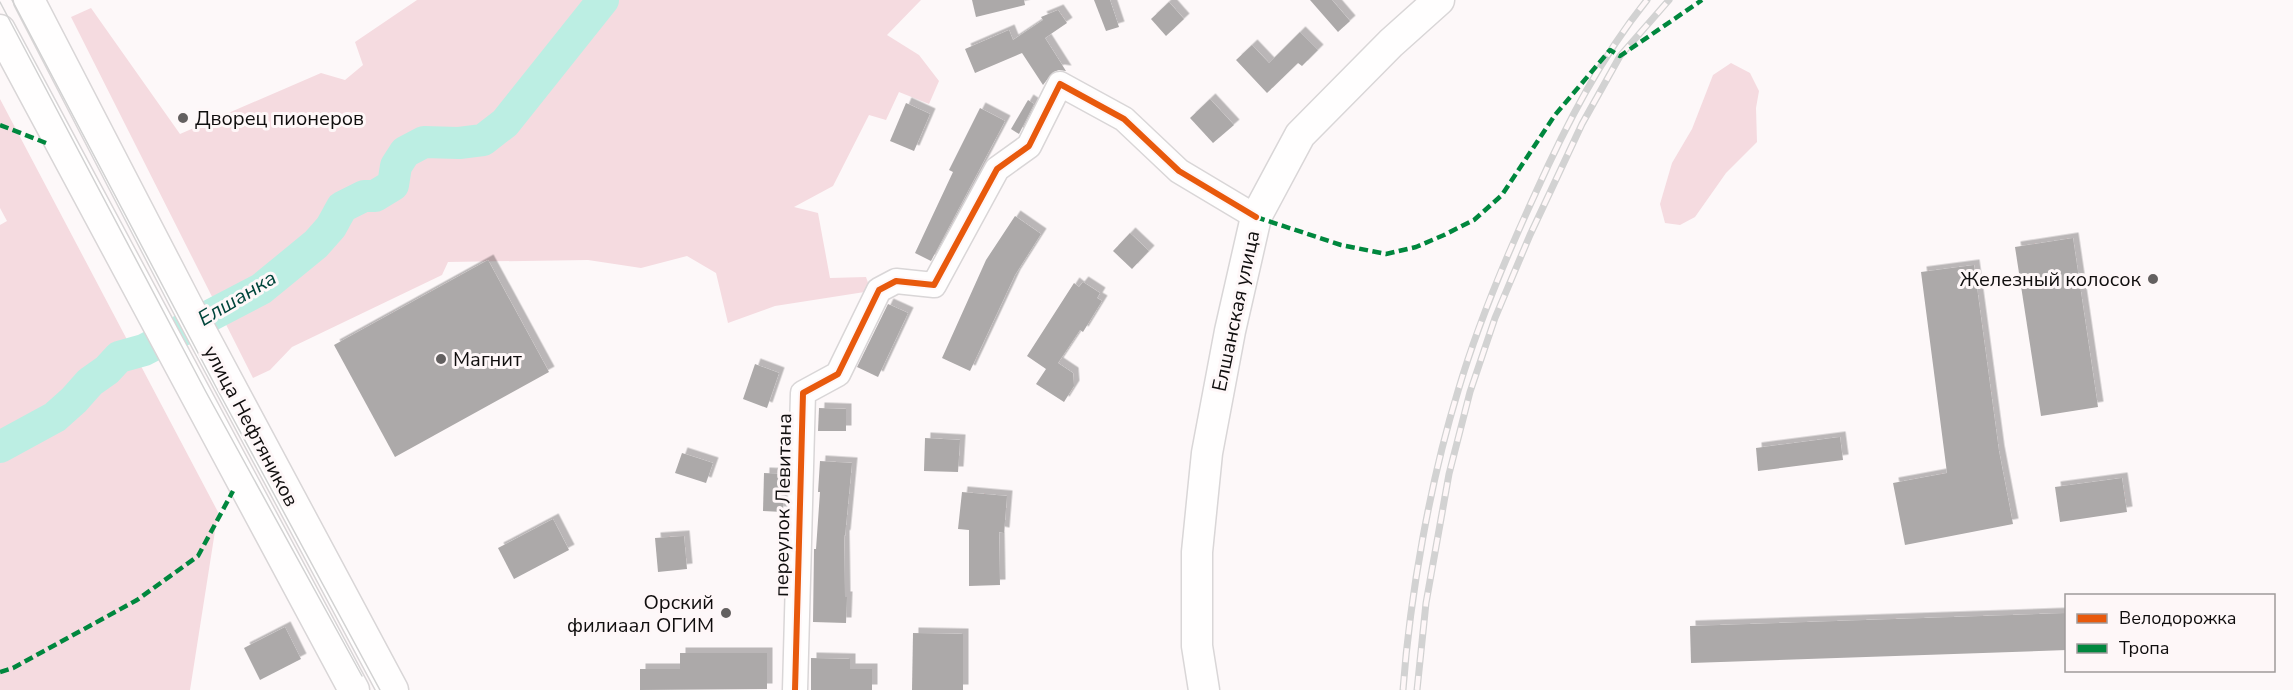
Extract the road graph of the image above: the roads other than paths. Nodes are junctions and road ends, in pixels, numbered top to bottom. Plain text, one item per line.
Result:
1 (29, 0) edge
2 (1439, 0) edge
3 (0, 30) edge
4 (1256, 217) junction
5 (354, 690) edge
6 (393, 690) edge
7 (795, 690) edge
8 (1204, 690) edge

1 - 6 main road, улица Нефтяников
2 - 4 main road, Елшанская улица
3 - 5 main road, улица Нефтяников
4 - 7 street, переулок Левитана
4 - 8 main road, Елшанская улица

